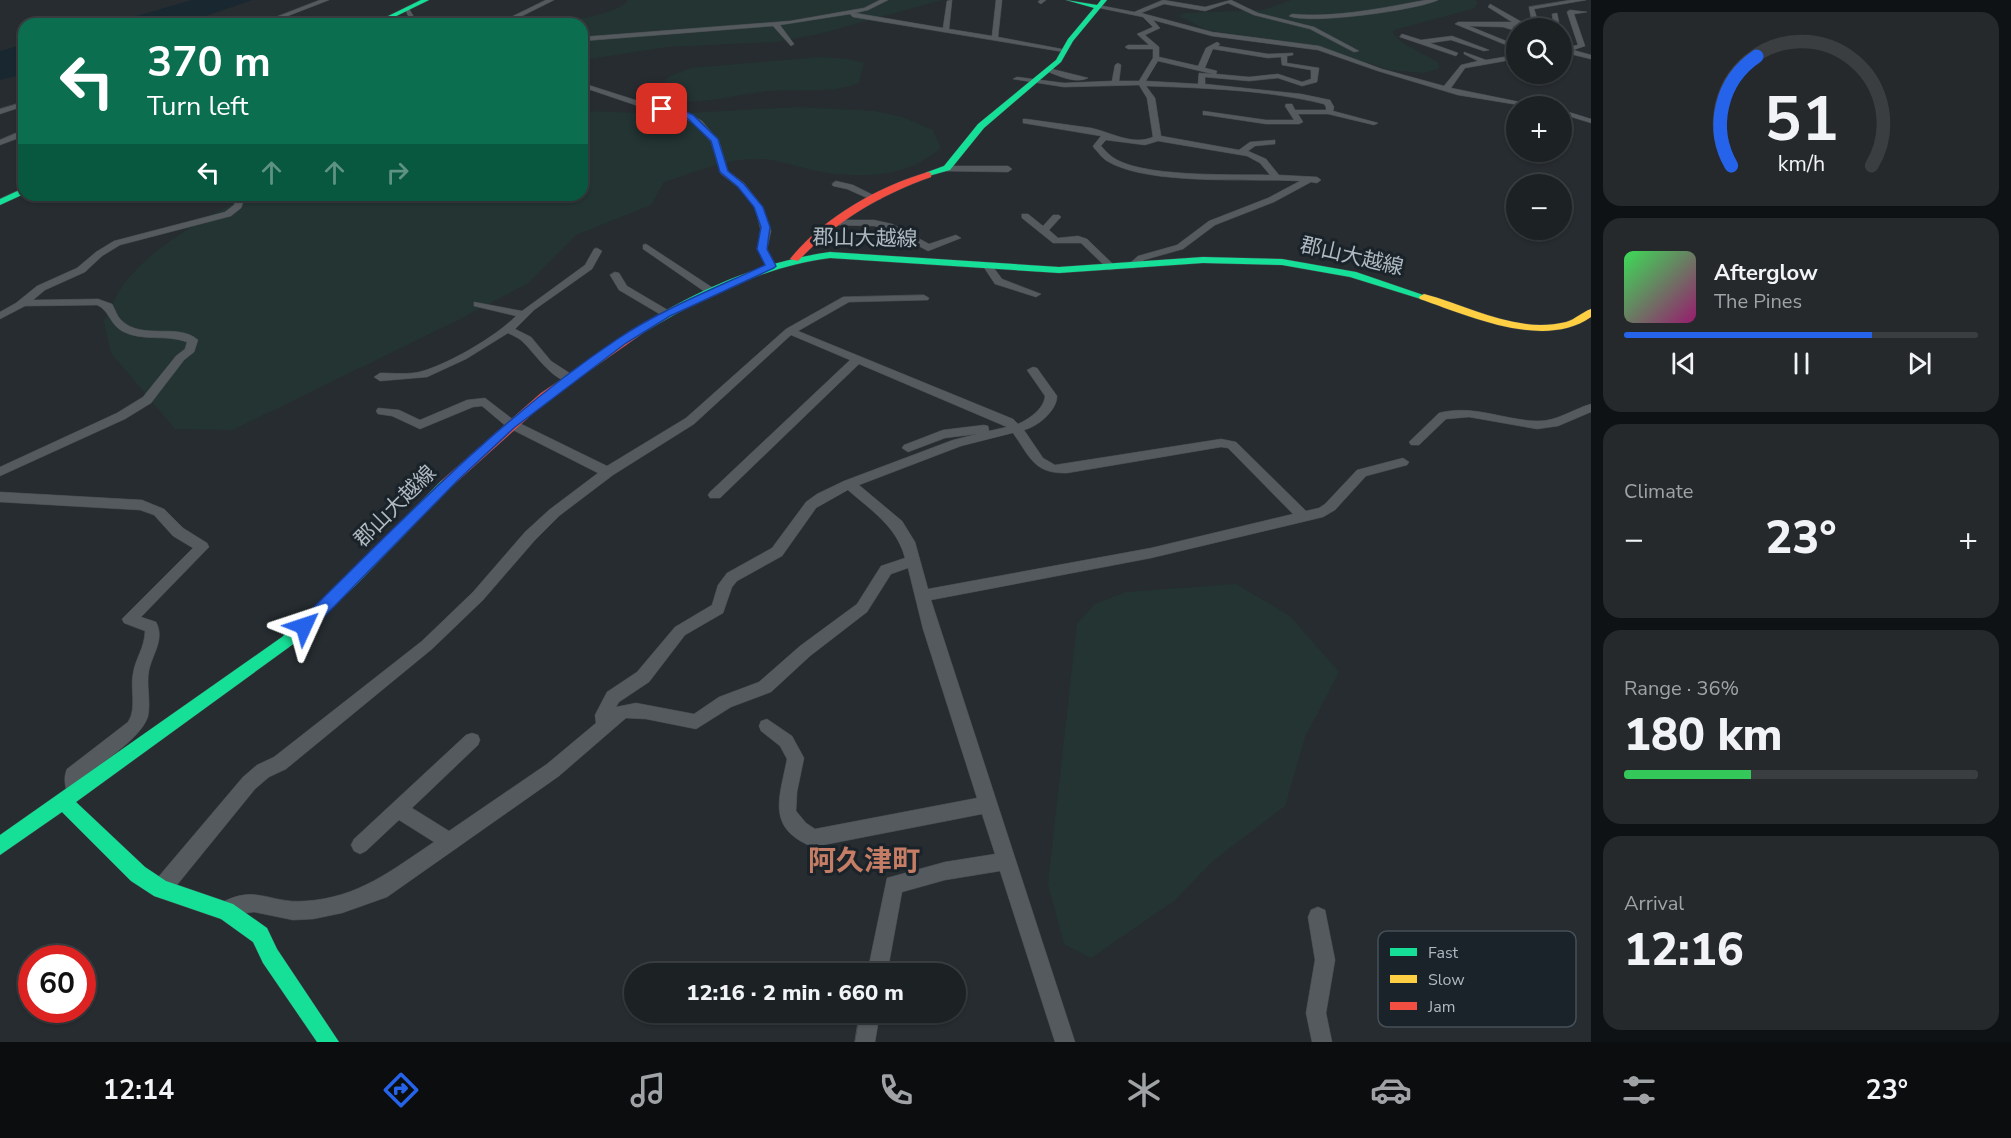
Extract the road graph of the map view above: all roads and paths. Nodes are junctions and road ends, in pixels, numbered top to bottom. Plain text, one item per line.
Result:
1 (326, 0) edge
2 (426, 0) edge
3 (551, 0) edge
4 (885, 0) edge
5 (940, 0) edge
6 (951, 0) edge
7 (999, 0) edge
8 (1070, 0) edge
9 (1227, 0) edge
10 (1435, 0) edge
11 (1535, 0) edge
12 (1583, 0) edge
13 (1101, 4) edge
14 (1549, 5) junction
15 (1490, 6) dead end
16 (408, 9) junction
17 (1246, 10) junction
18 (1531, 12) junction
19 (1584, 12) dead end
20 (846, 14) junction
21 (1135, 14) junction
22 (1555, 14) junction
23 (1145, 16) junction
24 (1572, 16) junction
25 (277, 18) edge
26 (388, 18) edge
27 (412, 18) edge
28 (516, 18) edge
29 (1506, 18) edge
30 (1533, 18) edge
31 (1555, 18) edge
32 (1591, 18) edge
33 (775, 24) junction
34 (1506, 25) edge
35 (946, 31) junction
36 (1221, 36) junction
37 (1402, 36) dead end
38 (588, 39) edge
39 (995, 39) junction
40 (1421, 42) junction
41 (1506, 42) edge
42 (791, 44) dead end
43 (1128, 47) dead end
44 (1156, 47) junction
45 (1212, 47) junction
46 (1572, 47) edge
47 (1064, 50) junction
48 (1572, 51) edge
49 (1466, 53) junction
50 (1365, 54) dead end
51 (1456, 54) junction
52 (1284, 55) junction
53 (1177, 56) dead end
54 (1441, 57) dead end
55 (1591, 57) edge
56 (1156, 58) junction
57 (1377, 59) dead end
58 (1203, 60) junction
59 (1359, 61) junction
60 (1485, 62) junction
61 (1506, 62) edge
62 (1118, 65) dead end
63 (1295, 66) junction
64 (1201, 69) junction
65 (1048, 70) junction
66 (1217, 73) dead end
67 (1268, 74) dead end
68 (1402, 76) junction
69 (1017, 79) dead end
70 (1115, 80) junction
71 (1142, 80) junction
72 (1034, 83) junction
73 (1201, 86) junction
74 (588, 87) edge
75 (1446, 89) junction
76 (1282, 95) junction
77 (1506, 100) edge
78 (18, 106) edge
79 (0, 112) edge
80 (1293, 112) junction
81 (1329, 112) junction
82 (1206, 113) dead end
83 (1572, 115) edge
84 (1026, 121) dead end
85 (1591, 121) edge
86 (1374, 123) dead end
87 (18, 136) edge
88 (1111, 136) junction
89 (1157, 138) junction
90 (1238, 139) dead end
91 (1272, 142) dead end
92 (0, 143) edge
93 (1237, 152) junction
94 (950, 166) junction
95 (1012, 166) dead end
96 (1277, 178) junction
97 (962, 182) dead end
98 (836, 184) dead end
99 (18, 194) edge
100 (877, 199) junction
101 (240, 201) edge
102 (0, 202) edge
103 (1025, 216) dead end
104 (1056, 217) dead end
105 (835, 223) junction
106 (1043, 231) junction
107 (956, 238) dead end
108 (646, 247) dead end
109 (597, 251) dead end
110 (795, 259) junction
111 (771, 266) junction
112 (988, 266) junction
113 (1132, 266) junction
114 (1112, 268) junction
115 (615, 275) dead end
116 (712, 292) junction
117 (1036, 294) dead end
118 (924, 298) dead end
119 (22, 303) junction
120 (478, 304) dead end
121 (523, 314) junction
122 (667, 314) junction
123 (0, 316) edge
124 (1589, 316) edge
125 (508, 329) junction
126 (790, 332) junction
127 (856, 360) junction
128 (1033, 370) dead end
129 (380, 377) dead end
130 (570, 379) junction
131 (1591, 408) edge
132 (382, 411) dead end
133 (511, 424) junction
134 (1016, 428) junction
135 (1416, 442) dead end
136 (908, 448) dead end
137 (1403, 462) dead end
138 (0, 472) edge
139 (608, 472) junction
140 (849, 484) junction
141 (715, 495) dead end
142 (0, 497) edge
143 (1304, 516) junction
144 (914, 561) junction
145 (922, 596) junction
146 (605, 726) junction
147 (767, 726) dead end
148 (472, 740) dead end
149 (75, 790) junction
150 (62, 800) junction
151 (988, 804) junction
152 (398, 809) junction
153 (3, 839) edge
154 (450, 842) junction
155 (360, 845) dead end
156 (1006, 861) junction
157 (161, 889) junction
158 (226, 911) junction
159 (1318, 917) dead end
160 (879, 963) edge
161 (868, 1023) edge
162 (329, 1042) edge
163 (865, 1042) edge
164 (1065, 1042) edge
165 (1322, 1042) edge

1 - 25 street
2 - 16 main road
3 - 28 street
4 - 20 street
5 - 6 street
6 - 35 street
7 - 39 street
8 - 13 main road
9 - 17 street
9 - 21 street
10 - 17 street
11 - 14 street
12 - 14 street
13 - 21 street
13 - 47 main road
14 - 18 street
15 - 29 street
16 - 26 main road
16 - 27 street
17 - 50 street
18 - 22 street
18 - 30 street
19 - 24 street
20 - 33 street
20 - 35 street
21 - 23 street
22 - 24 street
22 - 31 street
23 - 36 street
23 - 44 street
24 - 32 street
24 - 46 street
33 - 38 street
33 - 42 street
34 - 41 street
35 - 39 street
36 - 45 street
36 - 59 street
37 - 40 street
39 - 47 street
40 - 49 street
40 - 51 street
43 - 44 street
44 - 56 street
45 - 52 street
45 - 58 street
47 - 65 main road
48 - 55 street
49 - 51 street
49 - 60 street
51 - 54 street
52 - 59 street
52 - 63 street
53 - 58 street
56 - 64 street
56 - 71 street
57 - 68 street
58 - 64 street
59 - 68 street
60 - 61 street
60 - 75 street
62 - 70 street
63 - 67 street
63 - 73 street
64 - 66 street
65 - 70 street
65 - 72 main road
68 - 75 street
69 - 72 street
70 - 71 street
70 - 72 street
71 - 73 street
71 - 89 street
72 - 94 main road
73 - 76 street
74 - 111 street
75 - 77 street
76 - 80 street
76 - 81 street
78 - 79 street
80 - 81 street
80 - 82 street
81 - 86 street
83 - 85 street
84 - 88 street
87 - 92 street
88 - 89 street
88 - 96 street
89 - 93 street
90 - 93 street
91 - 93 street
93 - 96 street
94 - 95 street
94 - 97 street
94 - 100 main road
96 - 113 street
98 - 100 street
99 - 102 main road
100 - 105 main road
101 - 119 street
103 - 106 street
104 - 106 street
105 - 107 street
105 - 110 main road
106 - 114 street
108 - 116 street
109 - 121 street
110 - 111 main road, 郡山大越線
110 - 112 main road, 郡山大越線
111 - 116 main road, 郡山大越線
112 - 114 main road, 郡山大越線
112 - 117 street
113 - 114 main road, 郡山大越線
113 - 124 main road, 郡山大越線
115 - 122 street
116 - 122 main road, 郡山大越線
118 - 126 street
119 - 123 street
119 - 138 street
120 - 121 street
121 - 125 street
122 - 130 main road, 郡山大越線
125 - 129 street
125 - 130 street
126 - 127 street
126 - 139 street
127 - 134 street
127 - 141 street
128 - 134 street
130 - 133 main road, 郡山大越線
131 - 135 street
132 - 133 street
133 - 139 street
133 - 149 main road, 郡山大越線
134 - 136 street
134 - 140 street
134 - 143 street
137 - 143 street
139 - 157 street
140 - 144 street
140 - 146 street
142 - 149 street
143 - 145 street
144 - 145 street
144 - 146 street
145 - 151 street
146 - 154 street
147 - 151 street
148 - 152 street
149 - 150 main road, 郡山大越線
150 - 153 main road, 郡山大越線
150 - 157 main road
151 - 156 street
152 - 154 street
152 - 155 street
154 - 158 street
156 - 160 street
156 - 164 street
157 - 158 main road
158 - 162 main road
159 - 165 street
161 - 163 street

